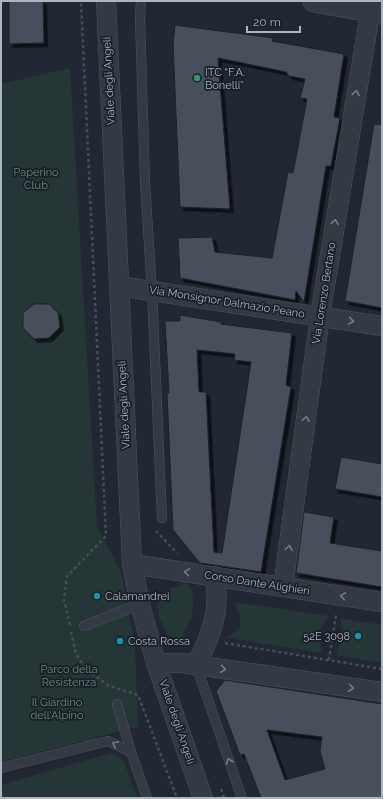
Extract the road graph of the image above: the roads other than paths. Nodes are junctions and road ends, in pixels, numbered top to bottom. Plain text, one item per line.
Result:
1 (106, 1) edge
2 (141, 1) edge
3 (314, 1) edge
4 (374, 8) edge
5 (119, 286) junction
6 (152, 291) junction
7 (320, 316) junction
8 (382, 326) edge
9 (162, 518) dead end
10 (132, 564) junction
11 (214, 576) junction
12 (284, 587) junction
13 (382, 602) edge
14 (140, 604) junction
15 (84, 626) dead end
16 (156, 663) junction
17 (196, 665) junction
18 (382, 692) edge
19 (117, 704) dead end
20 (131, 752) junction
21 (1, 768) edge
22 (147, 798) edge
23 (203, 798) edge
24 (242, 798) edge

1 - 5 street, Viale degli Angeli
2 - 6 lane
3 - 4 street
7 -> 4 street, Via Lorenzo Bertano
5 - 6 street, Via Monsignor Dalmazio Peano
5 - 10 street, Viale degli Angeli
6 - 7 street, Via Monsignor Dalmazio Peano
6 - 9 lane
7 -> 8 street, Via Monsignor Dalmazio Peano
12 -> 7 street, Via Lorenzo Bertano
11 -> 10 street, Corso Dante Alighieri
10 - 14 street, Viale degli Angeli
11 - 12 street, Corso Dante Alighieri
11 - 17 street
13 -> 12 street, Corso Dante Alighieri
14 - 15 lane
14 - 16 street, Viale degli Angeli
16 - 17 street
16 - 23 street, Viale degli Angeli
17 -> 18 street
24 -> 17 lane
19 - 20 lane
20 -> 21 lane
20 - 22 lane

